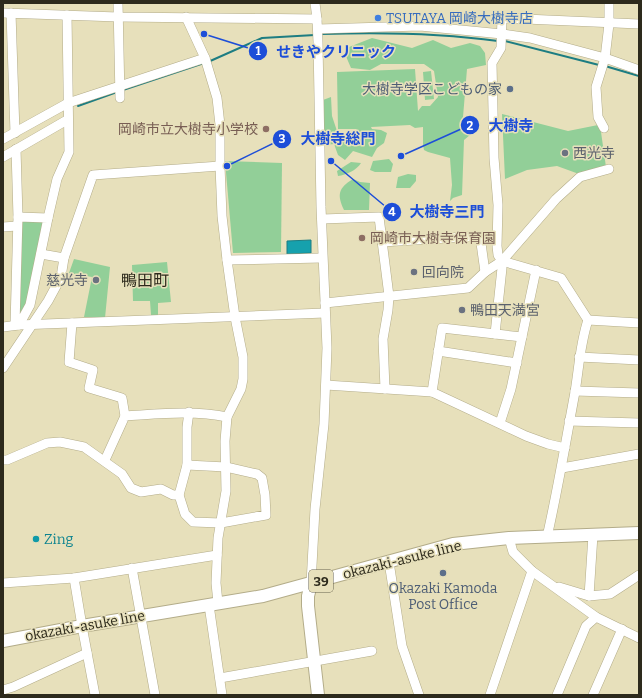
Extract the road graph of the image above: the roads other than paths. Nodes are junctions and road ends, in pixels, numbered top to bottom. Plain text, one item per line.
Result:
1 (118, 3) edge
2 (315, 3) edge
3 (609, 3) edge
4 (7, 13) edge
5 (67, 14) junction
6 (118, 17) junction
7 (186, 17) junction
8 (318, 24) junction
9 (609, 24) junction
10 (639, 24) edge
11 (502, 34) junction
12 (205, 58) junction
13 (605, 58) junction
14 (639, 70) edge
15 (119, 86) junction
16 (120, 98) dead end
17 (68, 103) junction
18 (68, 120) junction
19 (604, 128) dead end
20 (15, 133) junction
21 (3, 139) edge
22 (16, 149) junction
23 (3, 157) edge
24 (220, 166) junction
25 (609, 169) dead end
26 (48, 218) junction
27 (322, 219) junction
28 (18, 222) junction
29 (3, 227) edge
30 (382, 242) junction
31 (41, 254) junction
32 (64, 258) junction
33 (322, 258) junction
34 (227, 260) junction
35 (502, 261) junction
36 (536, 270) junction
37 (485, 272) junction
38 (389, 296) junction
39 (325, 303) junction
40 (325, 313) junction
41 (235, 317) junction
42 (588, 320) junction
43 (72, 323) junction
44 (639, 323) edge
45 (17, 325) junction
46 (31, 325) junction
47 (3, 327) edge
48 (495, 334) junction
49 (522, 338) junction
50 (438, 351) junction
51 (579, 357) junction
52 (639, 360) edge
53 (517, 363) junction
54 (3, 368) edge
55 (326, 384) junction
56 (385, 389) junction
57 (575, 391) junction
58 (432, 392) junction
59 (639, 393) edge
60 (189, 412) junction
61 (125, 416) junction
62 (227, 416) junction
63 (569, 421) junction
64 (500, 423) junction
65 (639, 423) edge
66 (565, 448) junction
67 (639, 454) edge
68 (3, 460) edge
69 (104, 460) junction
70 (187, 466) junction
71 (226, 467) junction
72 (562, 468) junction
73 (179, 495) junction
74 (221, 523) junction
75 (639, 533) edge
76 (593, 535) junction
77 (547, 537) junction
78 (509, 538) junction
79 (217, 554) junction
80 (389, 562) junction
81 (132, 568) junction
82 (532, 571) junction
83 (639, 575) edge
84 (74, 578) junction
85 (3, 583) edge
86 (311, 584) junction
87 (552, 586) junction
88 (589, 596) junction
89 (214, 604) junction
90 (141, 616) junction
91 (596, 617) junction
92 (82, 626) junction
93 (622, 629) junction
94 (639, 638) edge
95 (3, 641) edge
96 (372, 651) dead end
97 (87, 652) junction
98 (314, 661) junction
99 (220, 678) junction
100 (3, 690) edge
101 (95, 695) edge
102 (155, 695) edge
103 (222, 695) edge
104 (318, 695) edge
105 (419, 695) edge
106 (490, 695) edge
107 (557, 695) edge
108 (593, 695) edge

1 - 6 street
2 - 8 street
3 - 9 street
4 - 5 street
4 - 20 street
5 - 6 street
5 - 17 street
6 - 7 street
6 - 15 street
7 - 8 street
7 - 12 street
8 - 11 street
8 - 27 street
9 - 10 street
9 - 11 street
9 - 13 street
11 - 13 street
11 - 35 street
12 - 15 street
12 - 24 street
13 - 14 street
13 - 19 street
15 - 16 street
15 - 17 street
17 - 18 street
17 - 20 street
18 - 22 street
18 - 26 street
20 - 21 street
22 - 23 street
22 - 28 street
24 - 32 street
24 - 34 street
25 - 35 street
26 - 28 street
26 - 31 street
27 - 30 street
27 - 33 street
28 - 29 street
28 - 45 street
30 - 37 street
30 - 38 street
31 - 32 street
31 - 45 street
32 - 46 street
33 - 34 street
33 - 39 street
34 - 41 street
35 - 36 street
35 - 37 street
35 - 48 street
36 - 42 street
36 - 49 street
37 - 38 street
38 - 39 street
38 - 56 street
39 - 40 street
40 - 41 street
40 - 55 street
41 - 43 street
41 - 62 street
42 - 44 street
42 - 51 street
43 - 46 street
43 - 61 street
45 - 46 street
45 - 47 street
46 - 54 street
48 - 49 street
48 - 50 street
49 - 53 street
50 - 53 street
50 - 58 street
51 - 52 street
51 - 57 street
53 - 64 street
55 - 56 street
55 - 86 street
56 - 58 street
57 - 59 street
57 - 63 street
58 - 64 street
60 - 61 street
60 - 62 street
60 - 70 street
61 - 69 street
62 - 71 street
63 - 65 street
63 - 66 street
64 - 66 street
66 - 72 street
67 - 72 street
68 - 69 street
69 - 73 street
70 - 71 street
70 - 73 street
71 - 74 street
71 - 74 street
72 - 77 street
73 - 74 street
74 - 79 street
75 - 76 main road, okazaki-asuke line / 39
76 - 77 main road, okazaki-asuke line / 39
76 - 88 street
77 - 78 main road, okazaki-asuke line / 39
78 - 80 main road, okazaki-asuke line / 39
78 - 82 street
79 - 81 street
79 - 89 street
80 - 86 main road, okazaki-asuke line / 39
80 - 105 street
81 - 84 street
81 - 90 street
82 - 87 street
82 - 106 street
83 - 88 street
84 - 85 street
84 - 92 street
86 - 89 main road, okazaki-asuke line / 39
86 - 98 main road
87 - 88 street
87 - 91 street
89 - 90 main road, okazaki-asuke line / 39
89 - 99 street
90 - 92 main road, okazaki-asuke line / 39
90 - 102 street
91 - 93 street
91 - 107 street
92 - 95 main road, okazaki-asuke line / 39
92 - 97 street
93 - 94 street
93 - 108 street
96 - 98 street
97 - 100 street
97 - 101 street
98 - 99 street
98 - 104 main road
99 - 103 street

